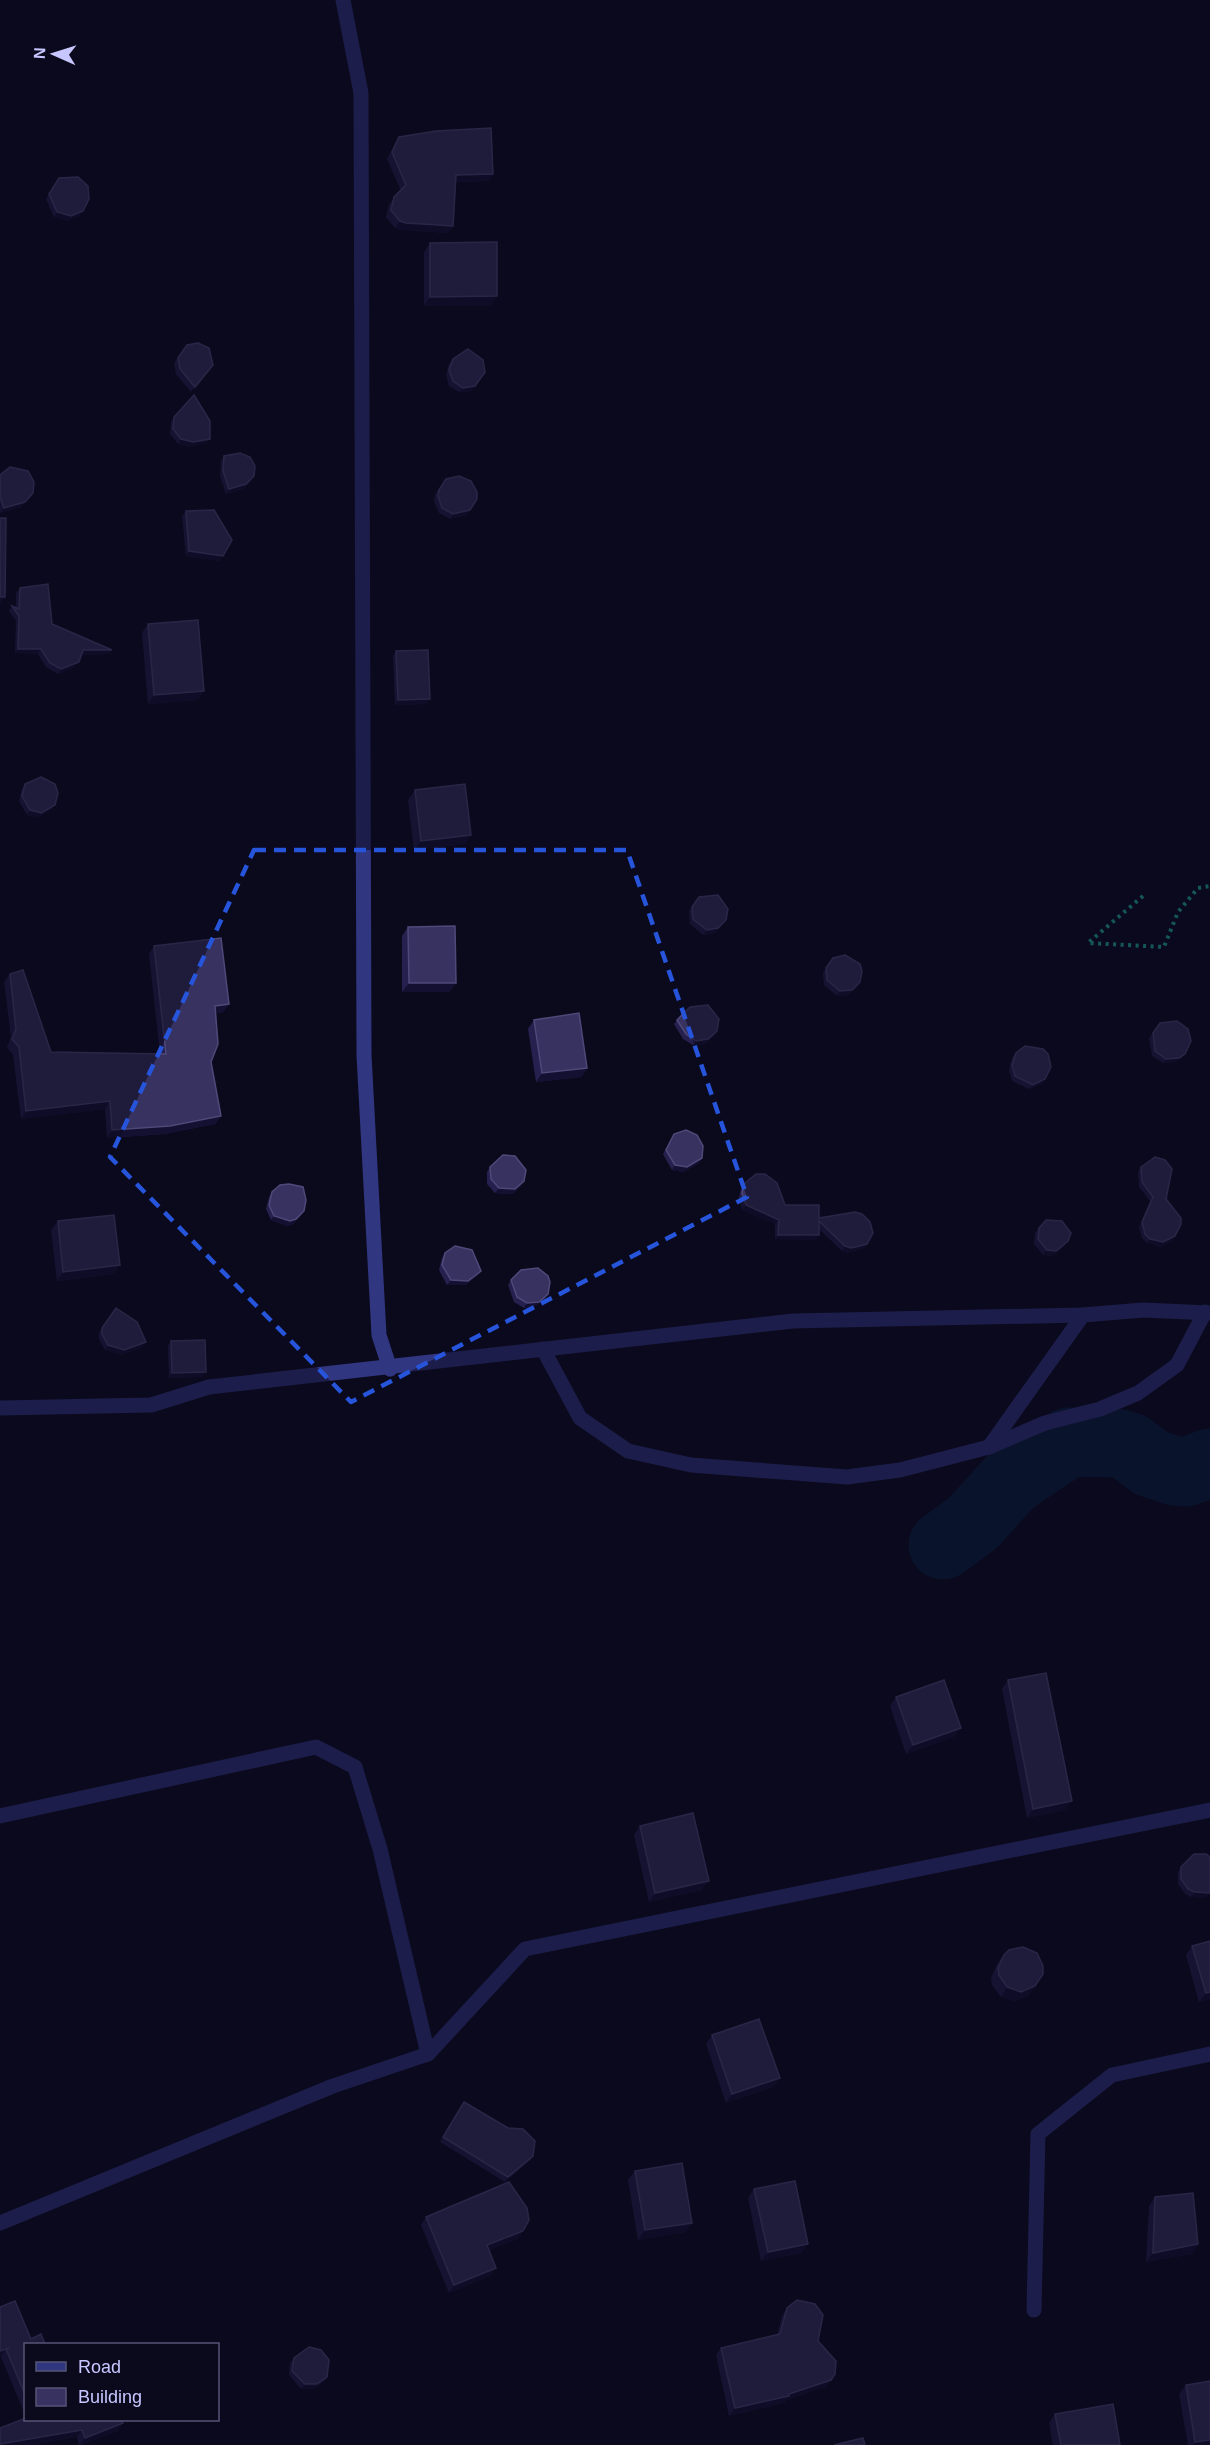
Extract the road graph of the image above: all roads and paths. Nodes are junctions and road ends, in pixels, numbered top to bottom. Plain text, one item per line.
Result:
1 (343, 0) edge
2 (1210, 886) edge
3 (1143, 896) dead end
4 (1208, 1312) edge
5 (1083, 1315) junction
6 (543, 1349) junction
7 (390, 1369) junction
8 (0, 1408) edge
9 (989, 1447) junction
10 (1210, 1810) edge
11 (0, 1816) edge
12 (428, 2054) junction
13 (1210, 2054) edge
14 (0, 2223) edge
15 (1034, 2310) dead end

1 - 7 street
2 - 3 path
4 - 5 street
4 - 9 street
5 - 6 street
5 - 9 street
6 - 7 street
6 - 9 street
7 - 8 street
10 - 12 street
11 - 12 street
12 - 14 street
13 - 15 street

